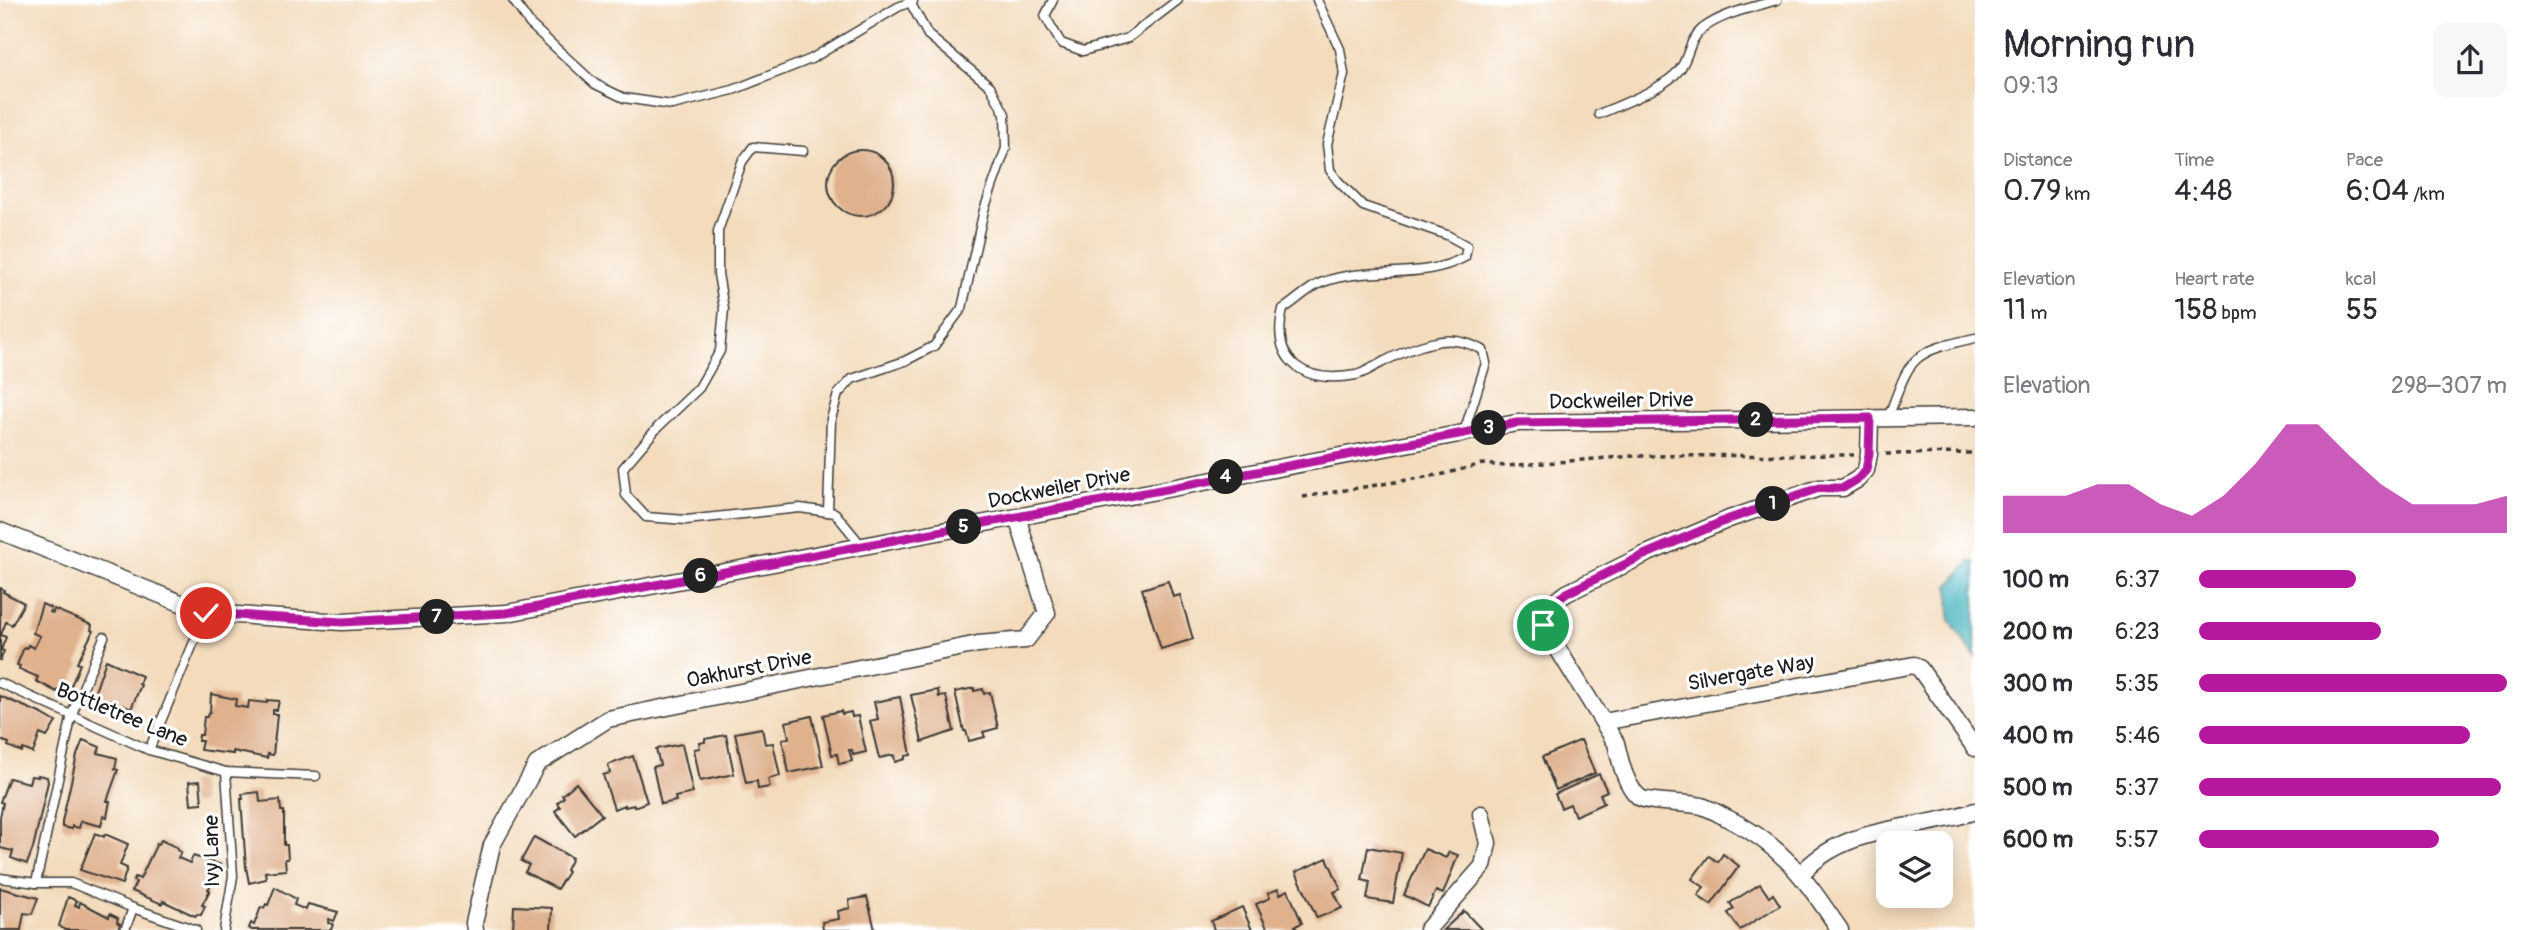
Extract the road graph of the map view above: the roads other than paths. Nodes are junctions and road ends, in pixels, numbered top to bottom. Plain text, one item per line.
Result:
1 (513, 0) edge
2 (1053, 0) edge
3 (1178, 0) edge
4 (1317, 0) edge
5 (1777, 0) edge
6 (912, 1) edge
7 (1599, 114) dead end
8 (803, 151) dead end
9 (1975, 338) edge
10 (1975, 417) edge
11 (1870, 418) junction
12 (1888, 418) junction
13 (1464, 433) junction
14 (828, 512) junction
15 (1017, 517) junction
16 (0, 531) edge
17 (862, 546) junction
18 (206, 613) junction
19 (104, 637) dead end
20 (0, 683) edge
21 (72, 714) junction
22 (1603, 722) junction
23 (1975, 748) edge
24 (149, 750) junction
25 (226, 772) junction
26 (316, 775) dead end
27 (1975, 811) edge
28 (1481, 814) dead end
29 (1801, 874) junction
30 (0, 878) edge
31 (36, 883) junction
32 (133, 908) junction
33 (125, 930) edge
34 (196, 930) edge
35 (224, 930) edge
36 (475, 930) edge
37 (1427, 930) edge
38 (1840, 930) edge

1 - 6 lane
2 - 3 lane
4 - 13 lane
5 - 7 lane
6 - 14 lane
8 - 14 lane
9 - 12 lane
10 - 12 street, Dockweiler Drive
11 - 12 street, Dockweiler Drive
11 - 13 street, Dockweiler Drive
11 - 22 street
13 - 15 street, Dockweiler Drive
14 - 17 lane
15 - 17 street, Dockweiler Drive
15 - 36 street, Oakhurst Drive
16 - 18 street, Dockweiler Drive
17 - 18 street, Dockweiler Drive
18 - 24 lane
19 - 21 lane
20 - 21 lane, Bottletree Lane
21 - 24 lane, Bottletree Lane
21 - 31 lane
22 - 23 street, Silvergate Way
22 - 29 street
24 - 25 lane, Bottletree Lane
25 - 26 lane, Bottletree Lane
25 - 35 lane, Ivy Lane
27 - 29 street
28 - 37 street
29 - 38 street
30 - 31 lane
31 - 32 lane
32 - 33 lane
32 - 34 lane

